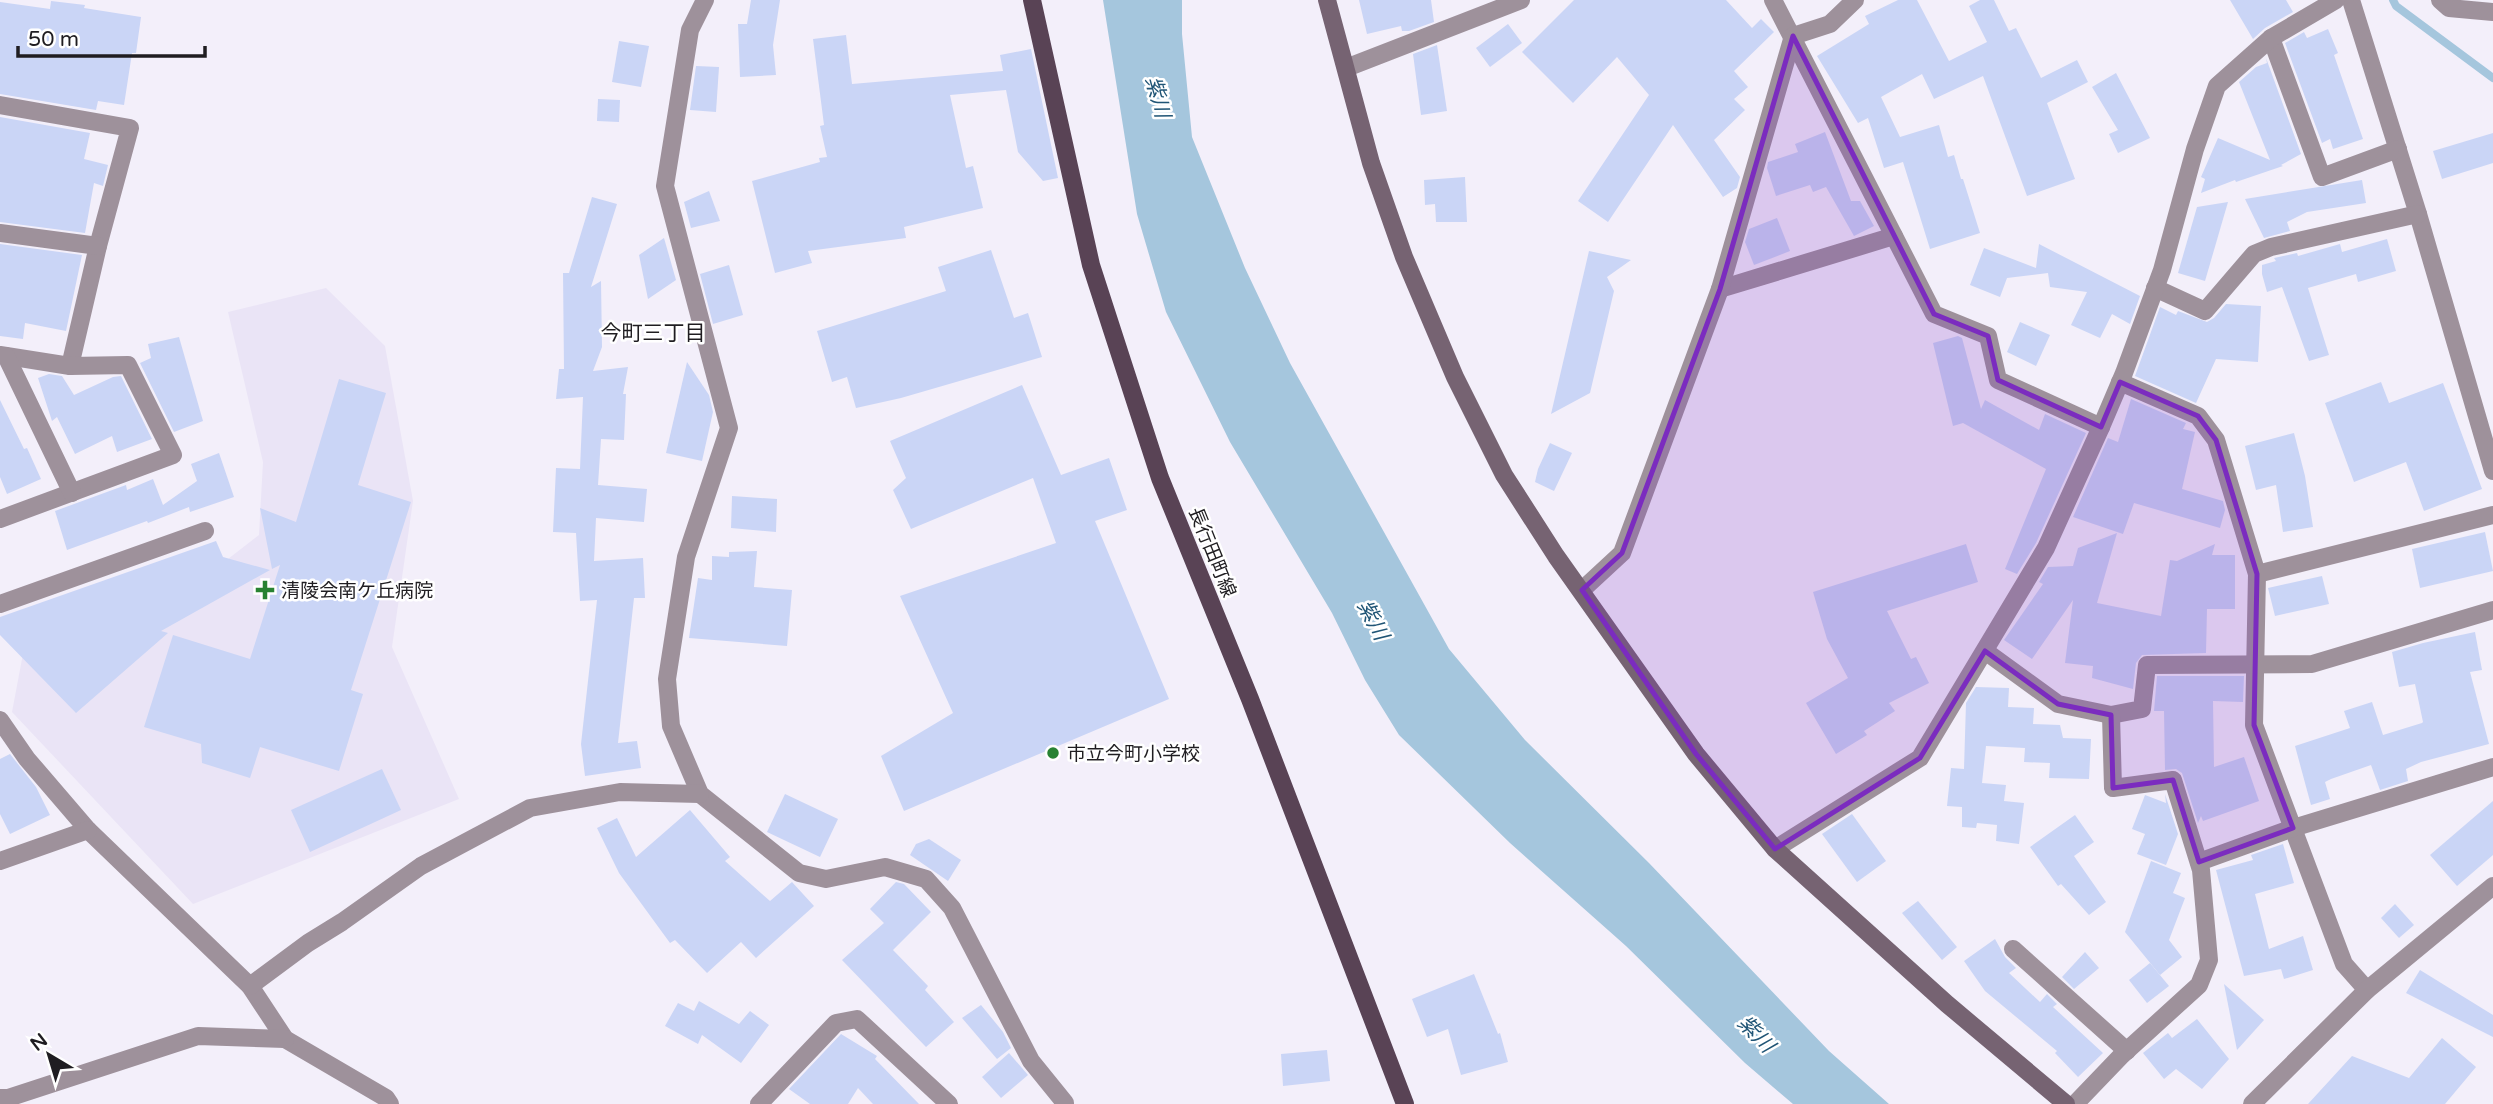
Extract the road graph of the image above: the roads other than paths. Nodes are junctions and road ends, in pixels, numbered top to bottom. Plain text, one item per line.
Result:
1 (705, 0) edge
2 (1032, 0) edge
3 (1327, 0) edge
4 (1521, 0) edge
5 (1773, 0) edge
6 (1855, 0) edge
7 (2336, 0) edge
8 (2351, 0) edge
9 (2440, 0) edge
10 (2493, 12) edge
11 (1793, 36) junction
12 (2272, 38) junction
13 (1346, 68) junction
14 (0, 105) edge
15 (2398, 149) junction
16 (2418, 214) junction
17 (0, 233) edge
18 (1894, 236) junction
19 (98, 246) junction
20 (2155, 288) junction
21 (1720, 289) junction
22 (3, 355) edge
23 (70, 366) junction
24 (2120, 382) junction
25 (2101, 426) junction
26 (2493, 471) edge
27 (72, 493) junction
28 (2493, 515) edge
29 (0, 519) edge
30 (205, 531) dead end
31 (2257, 574) junction
32 (1582, 590) junction
33 (0, 604) edge
34 (2493, 610) edge
35 (1985, 651) junction
36 (2256, 666) junction
37 (2111, 715) junction
38 (0, 720) edge
39 (2493, 767) edge
40 (700, 794) junction
41 (2293, 828) junction
42 (88, 830) junction
43 (1775, 849) junction
44 (0, 861) edge
45 (2199, 862) junction
46 (2493, 886) edge
47 (2012, 949) dead end
48 (250, 986) junction
49 (2367, 990) junction
50 (285, 1039) junction
51 (2127, 1051) junction
52 (0, 1098) edge
53 (390, 1104) edge
54 (759, 1104) edge
55 (949, 1104) edge
56 (1063, 1104) edge
57 (1405, 1104) edge
58 (2066, 1104) edge
59 (2075, 1104) edge
60 (2252, 1104) edge

1 - 40 street
2 - 57 main road, 長行田町線
3 - 13 street
4 - 13 street
5 - 11 street
6 - 11 street
7 - 12 street
8 - 15 street
9 - 10 street
11 - 18 street
11 - 21 street
12 - 15 street
12 - 20 street
13 - 32 street
14 - 19 street
15 - 16 street
16 - 20 street
16 - 26 street
17 - 19 street
18 - 21 street
18 - 25 street
19 - 23 street
20 - 24 street
21 - 32 street
22 - 23 street
22 - 27 street
23 - 27 street
24 - 25 street
24 - 31 street
25 - 35 street
27 - 29 street
28 - 31 street
30 - 33 street
31 - 36 street
32 - 43 street
34 - 36 street
35 - 37 street
35 - 43 street
36 - 37 street
36 - 41 street
37 - 45 street
38 - 42 street
39 - 41 street
40 - 48 street
40 - 56 street
41 - 45 street
41 - 49 street
42 - 44 street
42 - 48 street
43 - 58 street
45 - 51 street
46 - 49 street
47 - 51 street
48 - 50 street
49 - 60 street
50 - 52 street
50 - 53 street
51 - 59 street
54 - 55 street

